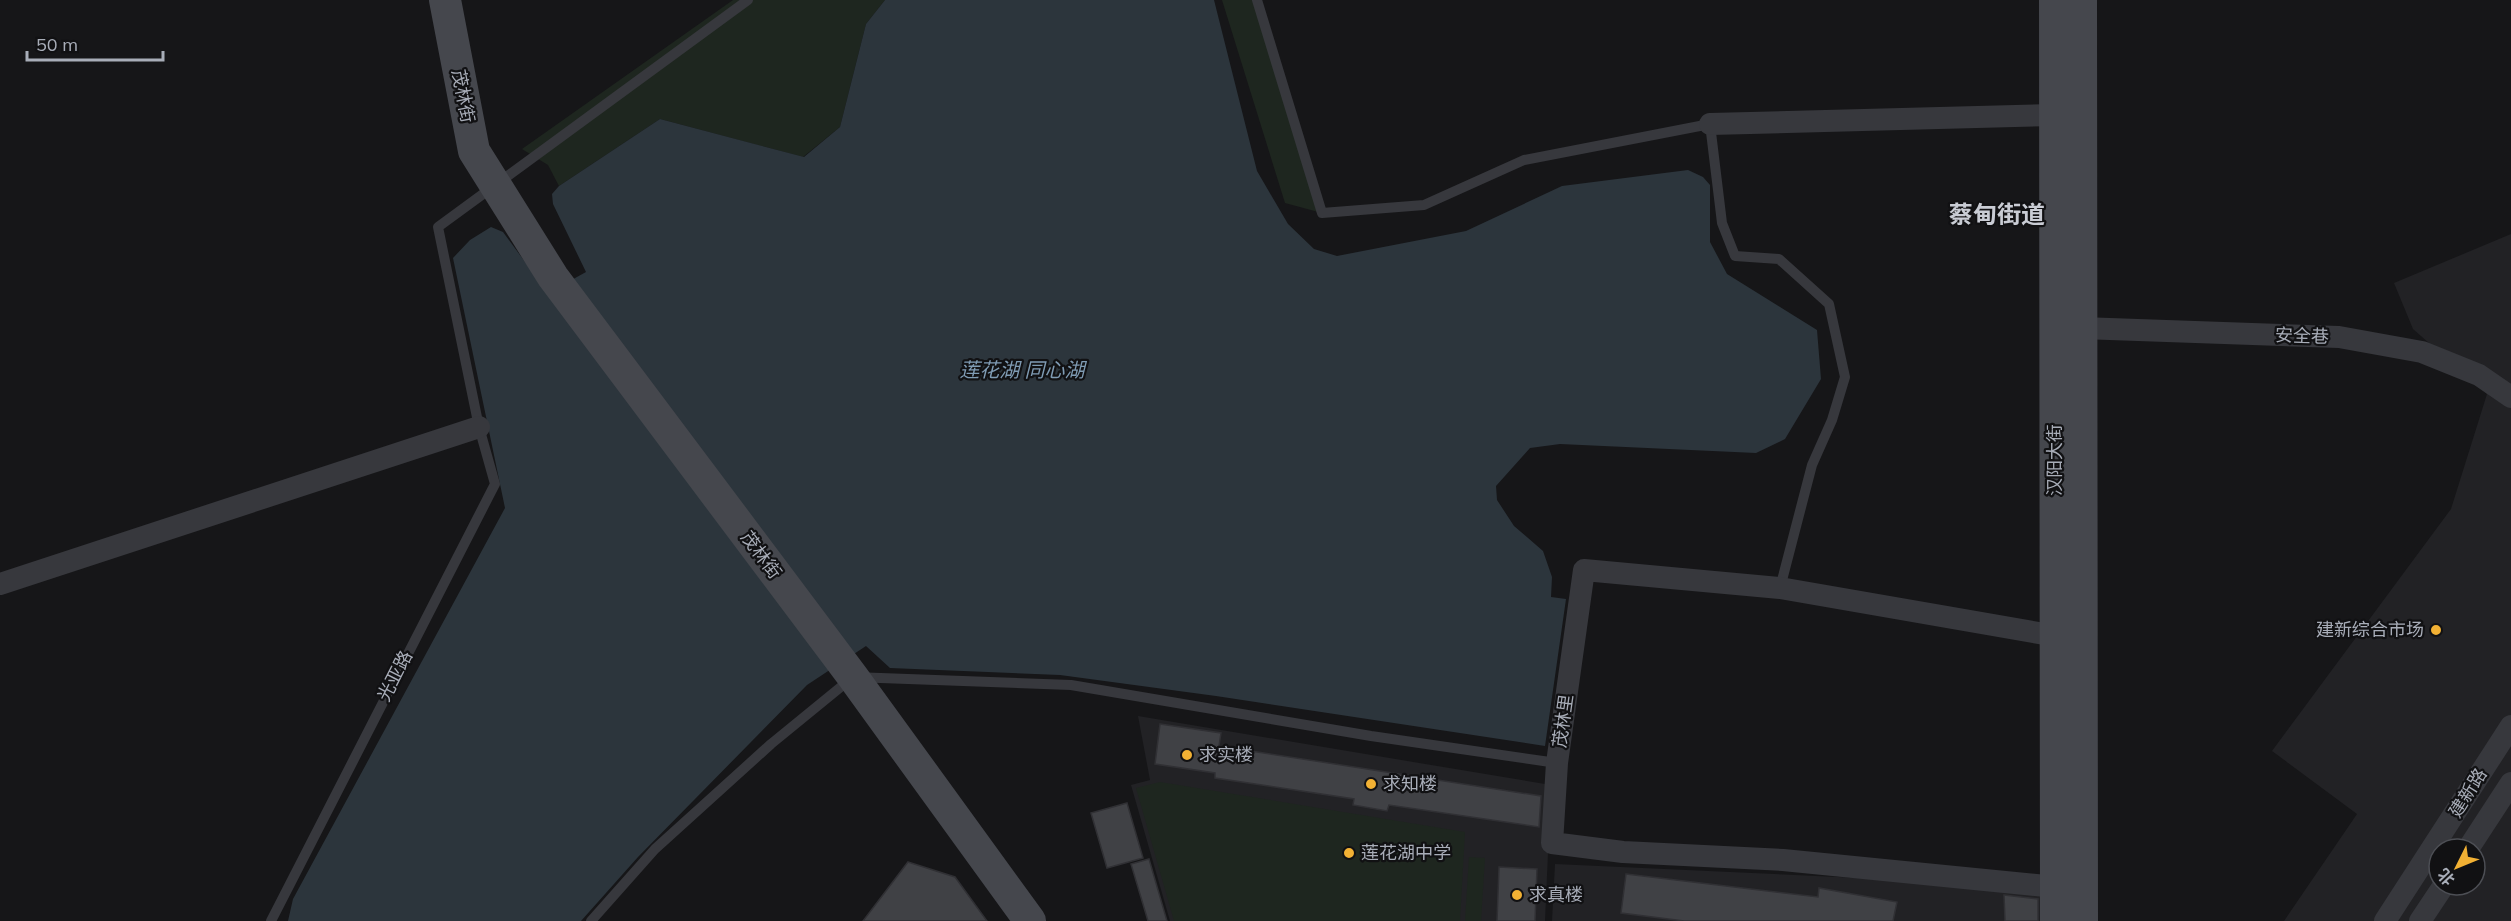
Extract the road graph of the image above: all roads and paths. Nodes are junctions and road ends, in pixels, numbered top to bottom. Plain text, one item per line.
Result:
1 (445, 0) edge
2 (462, 0) edge
3 (748, 0) edge
4 (1257, 0) edge
5 (2055, 0) edge
6 (2081, 0) edge
7 (2054, 115) junction
8 (1710, 124) junction
9 (496, 187) junction
10 (2081, 328) junction
11 (2511, 397) edge
12 (479, 427) junction
13 (0, 584) edge
14 (1780, 588) junction
15 (2056, 636) junction
16 (852, 677) junction
17 (2511, 726) edge
18 (1557, 764) junction
19 (2511, 783) edge
20 (2476, 837) edge
21 (2056, 887) junction
22 (2436, 897) edge
23 (271, 921) edge
24 (591, 921) edge
25 (1030, 921) edge
26 (2056, 921) edge
27 (2082, 921) edge
28 (2385, 921) edge
29 (2420, 921) edge

1 - 9 street, 茂林街
2 - 9 street, 茂林街
3 - 9 lane
4 - 8 lane
5 - 7 street, 汉阳大街
6 - 10 street, 汉阳大街
7 - 8 street
7 - 15 street, 汉阳大街
8 - 14 lane
9 - 12 lane, 光亚路
9 - 16 street, 茂林街
10 - 11 street, 安全巷
10 - 27 street, 汉阳大街
12 - 13 street
12 - 23 lane, 光亚路
14 - 15 street, 茂林里
14 - 18 street, 茂林里
15 - 21 street, 汉阳大街
16 - 18 lane
16 - 24 lane
16 - 25 street, 茂林街
17 - 28 street, 建新路
18 - 21 street, 茂林里
19 - 20 street, 建新路
21 - 26 street, 汉阳大街
22 - 29 street

